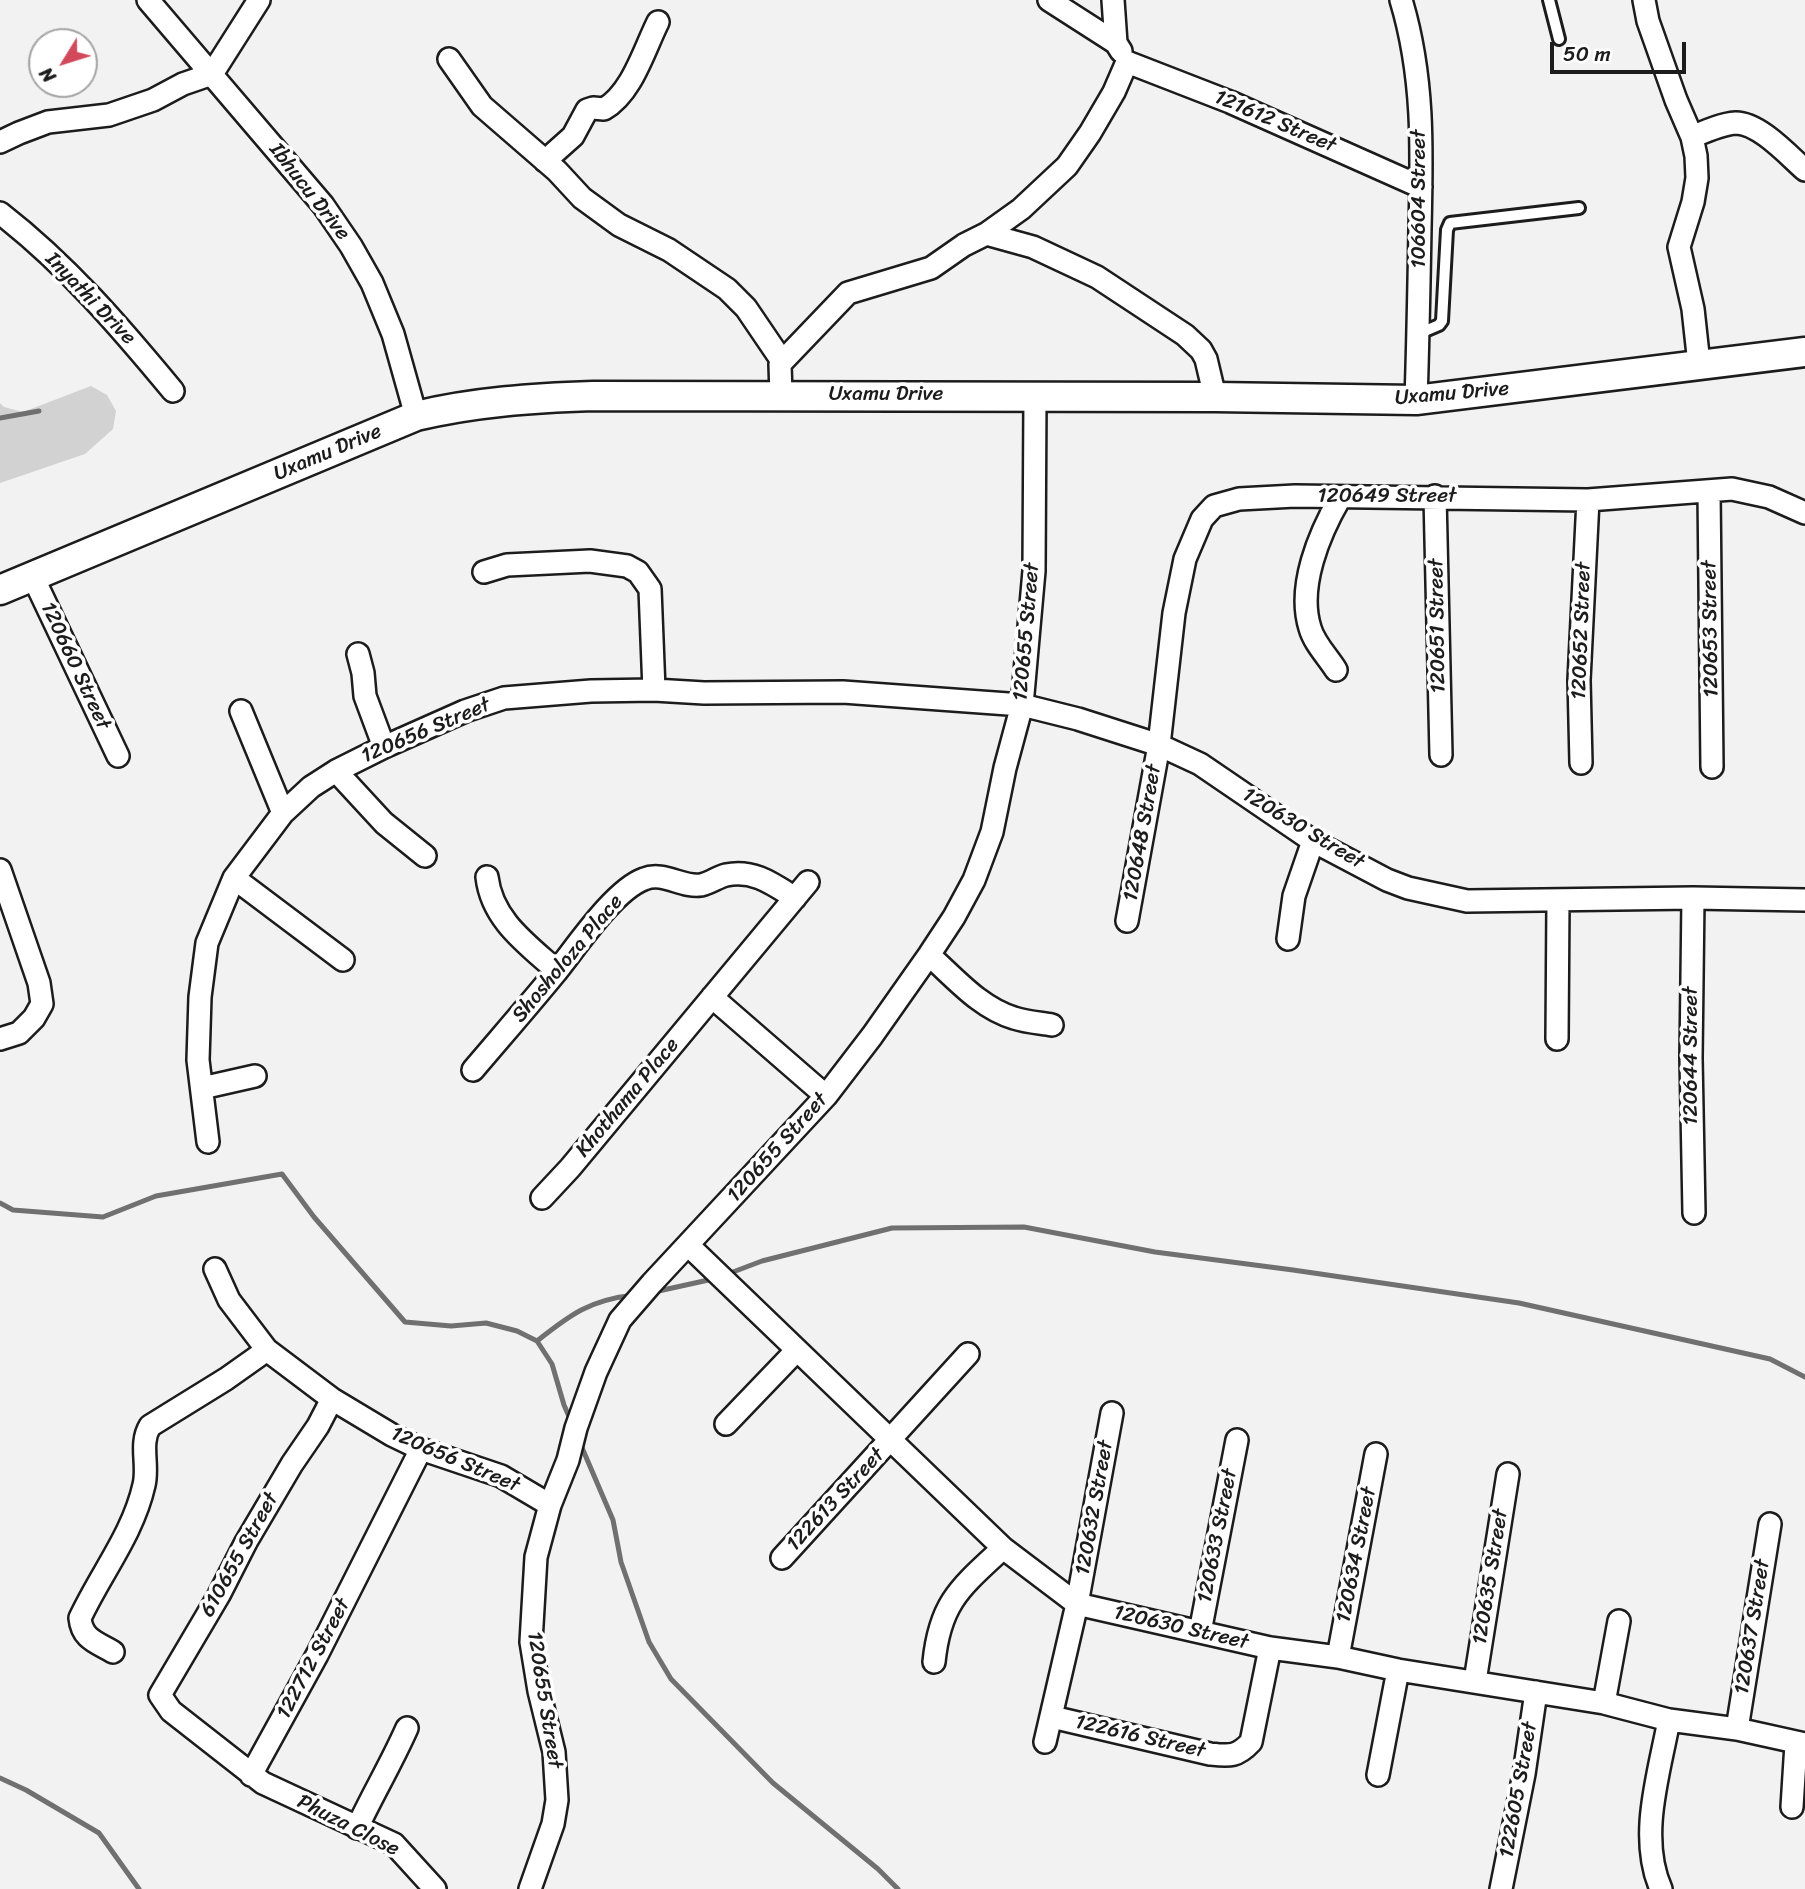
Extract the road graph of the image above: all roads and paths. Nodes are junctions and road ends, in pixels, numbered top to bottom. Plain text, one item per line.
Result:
1 (148, 0) edge
2 (259, 0) edge
3 (1049, 0) edge
4 (1114, 0) edge
5 (1401, 0) edge
6 (1549, 0) edge
7 (1644, 0) edge
8 (658, 22) dead end
9 (1559, 39) dead end
10 (1116, 43) junction
11 (449, 59) dead end
12 (1126, 62) junction
13 (212, 74) junction
14 (1692, 136) junction
15 (0, 142) edge
16 (545, 161) junction
17 (1805, 170) edge
18 (1421, 187) junction
19 (1579, 208) dead end
20 (0, 213) edge
21 (986, 234) junction
22 (1418, 334) junction
23 (1805, 352) edge
24 (782, 361) junction
25 (1699, 364) junction
26 (173, 391) dead end
27 (782, 395) junction
28 (1035, 396) junction
29 (1215, 397) junction
30 (1416, 400) junction
31 (416, 416) junction
32 (1709, 491) junction
33 (1435, 496) junction
34 (1340, 498) junction
35 (1588, 500) junction
36 (1805, 513) edge
37 (484, 572) dead end
38 (33, 577) junction
39 (0, 590) edge
40 (358, 654) dead end
41 (1336, 670) dead end
42 (654, 690) junction
43 (1022, 705) junction
44 (241, 711) dead end
45 (1158, 745) junction
46 (384, 747) junction
47 (1441, 755) dead end
48 (118, 756) dead end
49 (1581, 763) dead end
50 (1712, 767) dead end
51 (336, 771) junction
52 (283, 813) junction
53 (1313, 841) junction
54 (425, 856) dead end
55 (0, 870) edge
56 (487, 877) dead end
57 (234, 878) junction
58 (802, 890) joint
59 (1693, 898) junction
60 (1558, 900) junction
61 (1805, 900) edge
62 (1127, 920) dead end
63 (1288, 939) dead end
64 (929, 955) junction
65 (343, 960) dead end
66 (557, 971) junction
67 (712, 997) junction
68 (1052, 1025) dead end
69 (0, 1039) edge
70 (1557, 1039) dead end
71 (473, 1070) dead end
72 (255, 1076) dead end
73 (202, 1088) junction
74 (826, 1096) junction
75 (208, 1142) dead end
76 (542, 1198) dead end
77 (1694, 1213) dead end
78 (688, 1245) junction
79 (215, 1269) dead end
80 (267, 1350) junction
81 (796, 1351) junction
82 (968, 1354) dead end
83 (332, 1399) junction
84 (1112, 1413) dead end
85 (726, 1424) dead end
86 (1237, 1440) dead end
87 (890, 1441) junction
88 (421, 1449) junction
89 (1376, 1454) dead end
90 (1508, 1474) dead end
91 (550, 1505) junction
92 (1770, 1524) dead end
93 (1003, 1548) junction
94 (782, 1558) dead end
95 (1077, 1604) junction
96 (1619, 1621) dead end
97 (1200, 1632) junction
98 (1270, 1648) junction
99 (113, 1652) dead end
100 (1338, 1657) junction
101 (934, 1662) dead end
102 (1398, 1670) junction
103 (1475, 1681) junction
104 (1536, 1692) junction
105 (1604, 1703) junction
106 (1052, 1717) junction
107 (1669, 1720) junction
108 (407, 1728) dead end
109 (1737, 1730) junction
110 (1045, 1742) dead end
111 (1800, 1744) edge
112 (251, 1775) junction
113 (1378, 1775) dead end
114 (1792, 1807) dead end
115 (358, 1828) junction
116 (435, 1889) edge
117 (530, 1889) edge
118 (1501, 1889) edge
119 (1661, 1889) edge

1 - 13 street, Ibhucu Drive
2 - 13 street
3 - 10 street
4 - 10 street
5 - 18 street, 106604 Street
6 - 9 lane
7 - 14 street
8 - 16 street
10 - 12 street
11 - 16 street
12 - 18 street, 121612 Street
12 - 21 street
13 - 15 street
13 - 31 street, Ibhucu Drive
14 - 17 street
14 - 25 street
16 - 24 street
18 - 22 street, 106604 Street
19 - 22 lane
20 - 26 street, Inyathi Drive
21 - 24 street
21 - 29 street
22 - 30 street, 106604 Street
23 - 25 street, Uxamu Drive
24 - 27 street
25 - 30 street, Uxamu Drive
27 - 28 street, Uxamu Drive
27 - 31 street, Uxamu Drive
28 - 29 street, Uxamu Drive
28 - 43 street, 120655 Street
29 - 30 street, Uxamu Drive
31 - 38 street, Uxamu Drive
32 - 35 street, 120649 Street
32 - 36 street, 120649 Street
32 - 50 street, 120653 Street
33 - 34 street, 120649 Street
33 - 35 street, 120649 Street
33 - 47 street, 120651 Street
34 - 41 street
34 - 45 street, 120649 Street
35 - 49 street, 120652 Street
37 - 42 street
38 - 39 street, Uxamu Drive
38 - 48 street, 120660 Street
40 - 46 street
42 - 43 street, 120656 Street
42 - 46 street, 120656 Street
43 - 45 street, 120630 Street
43 - 64 street, 120655 Street
44 - 52 street
45 - 53 street, 120630 Street
45 - 62 street, 120648 Street
46 - 51 street, 120656 Street
51 - 52 street, 120656 Street
51 - 54 street
52 - 57 street, 120656 Street
53 - 60 street, 120630 Street
53 - 63 street
55 - 69 street
56 - 66 street
57 - 65 street
57 - 73 street, 120656 Street
58 - 66 street, Shosholoza Place
58 - 67 street, Khothama Place
59 - 60 street, 120630 Street
59 - 61 street, 120630 Street
59 - 77 street, 120644 Street
60 - 70 street
64 - 68 street
64 - 74 street, 120655 Street
66 - 71 street, Shosholoza Place
67 - 74 street
67 - 76 street, Khothama Place
72 - 73 street
73 - 75 street, 120656 Street
74 - 78 street, 120655 Street
78 - 81 street, 120630 Street
78 - 91 street, 120655 Street
79 - 80 street, 120656 Street
80 - 83 street, 120656 Street
80 - 99 street
81 - 85 street
81 - 87 street, 120630 Street
82 - 87 street, 122613 Street
83 - 88 street, 120656 Street
83 - 112 street, 610655 Street
84 - 95 street, 120632 Street
86 - 97 street, 120633 Street
87 - 93 street, 120630 Street
87 - 94 street, 122613 Street
88 - 91 street, 120656 Street
88 - 112 street, 122712 Street
89 - 100 street, 120634 Street
90 - 103 street, 120635 Street
91 - 117 street, 120655 Street
92 - 109 street, 120637 Street
93 - 95 street, 120630 Street
93 - 101 street
95 - 97 street, 120630 Street
95 - 106 street, 120632 Street
96 - 105 street
97 - 98 street, 120630 Street
98 - 100 street, 120630 Street
98 - 106 street, 122616 Street
100 - 102 street, 120630 Street
102 - 103 street, 120630 Street
102 - 113 street
103 - 104 street, 120630 Street
104 - 105 street, 120630 Street
104 - 118 street, 122605 Street
105 - 107 street, 120630 Street
106 - 110 street, 120632 Street
107 - 109 street, 120630 Street
107 - 119 street
108 - 115 street
109 - 111 street, 120630 Street
111 - 114 street
112 - 115 street, Phuza Close
115 - 116 street, Phuza Close

